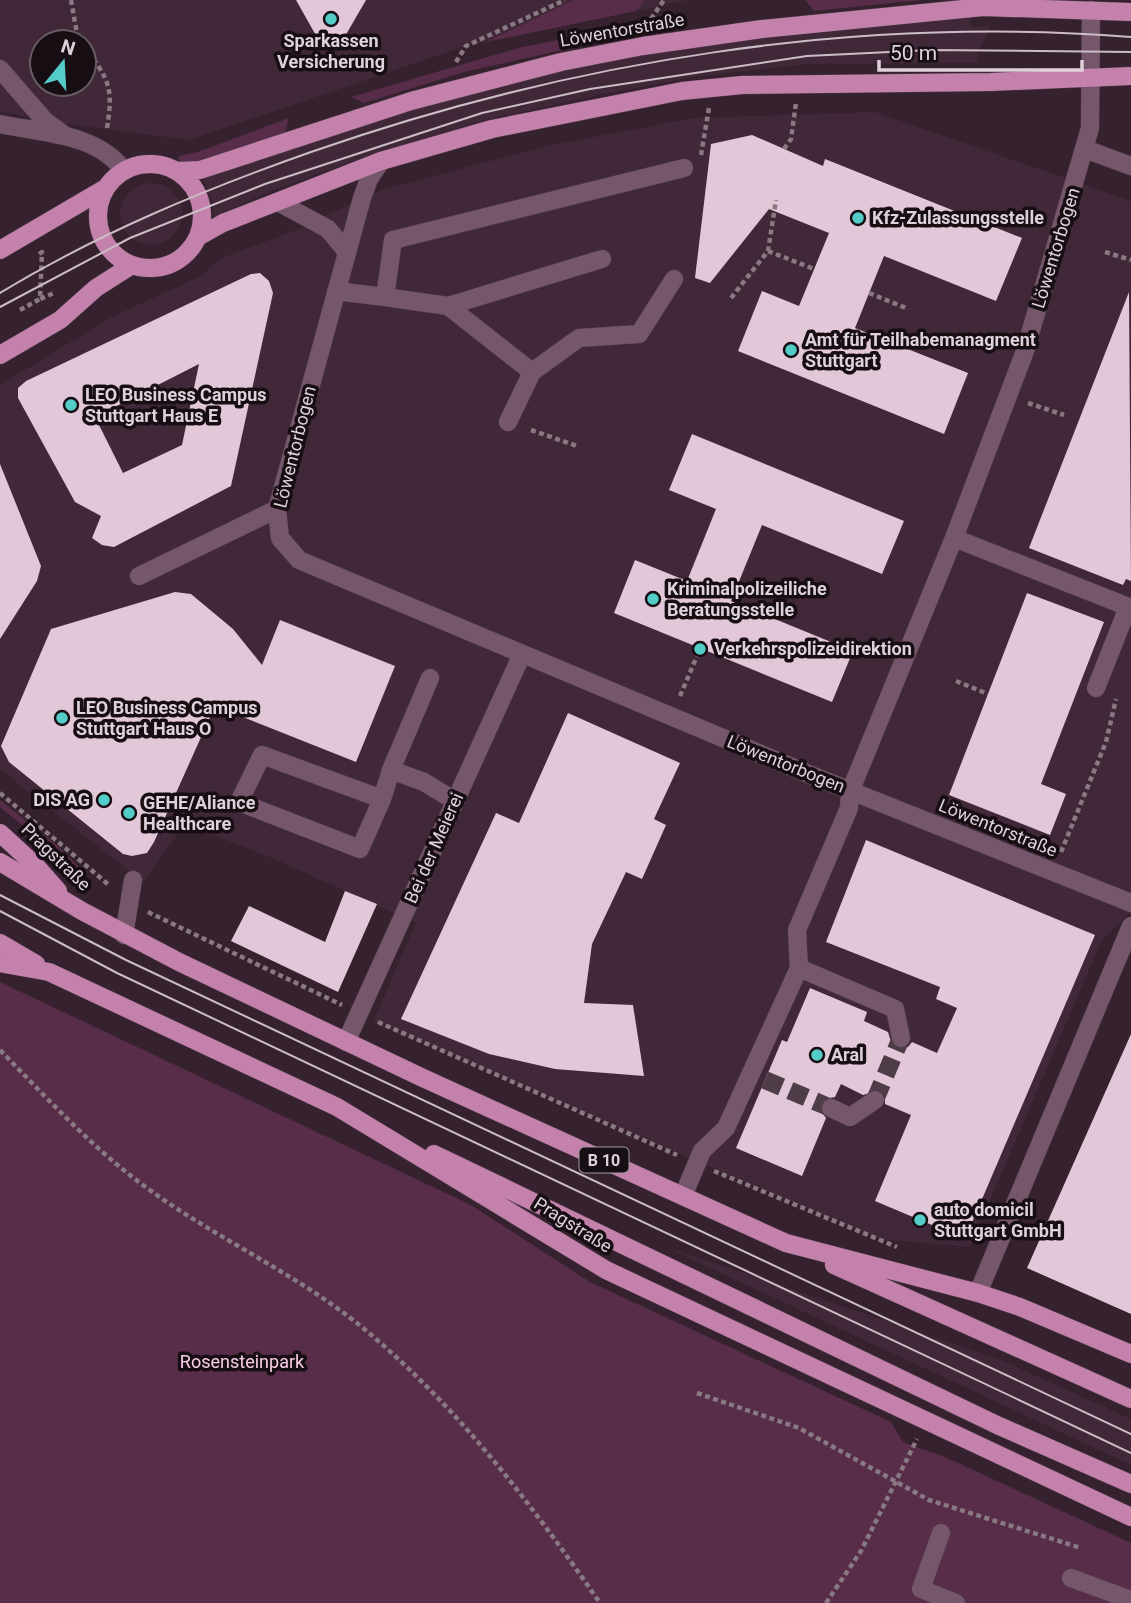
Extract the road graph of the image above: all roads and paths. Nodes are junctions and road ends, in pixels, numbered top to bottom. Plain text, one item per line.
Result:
1 (71, 0) edge
2 (565, 0) edge
3 (664, 0) edge
4 (1092, 3) edge
5 (1131, 12) edge
6 (651, 19) dead end
7 (76, 28) edge
8 (456, 62) dead end
9 (98, 66) edge
10 (0, 69) edge
11 (1131, 76) edge
12 (1093, 78) junction
13 (797, 99) dead end
14 (709, 107) dead end
15 (0, 124) edge
16 (107, 128) dead end
17 (69, 138) junction
18 (784, 149) dead end
19 (1085, 149) junction
20 (381, 161) junction
21 (1131, 166) edge
22 (692, 167) joint
23 (123, 170) junction
24 (177, 171) junction
25 (104, 190) junction
26 (776, 200) dead end
27 (278, 202) junction
28 (198, 237) junction
29 (0, 250) edge
30 (768, 251) junction
31 (346, 252) junction
32 (1105, 252) dead end
33 (33, 258) dead end
34 (602, 259) dead end
35 (1131, 260) edge
36 (132, 265) junction
37 (814, 269) dead end
38 (674, 279) dead end
39 (63, 288) dead end
40 (336, 291) junction
41 (869, 293) dead end
42 (385, 296) junction
43 (40, 299) junction
44 (731, 299) dead end
45 (448, 306) junction
46 (906, 308) dead end
47 (20, 310) dead end
48 (0, 355) edge
49 (532, 372) junction
50 (1008, 396) junction
51 (1064, 415) dead end
52 (508, 422) dead end
53 (531, 430) dead end
54 (577, 446) dead end
55 (277, 509) junction
56 (954, 538) junction
57 (139, 576) dead end
58 (1130, 607) edge
59 (700, 649) dead end
60 (522, 654) junction
61 (430, 678) dead end
62 (687, 680) dead end
63 (956, 681) dead end
64 (1096, 688) dead end
65 (1118, 689) dead end
66 (988, 694) dead end
67 (391, 770) junction
68 (850, 792) junction
69 (0, 793) edge
70 (382, 799) junction
71 (455, 801) junction
72 (0, 833) edge
73 (0, 862) edge
74 (1052, 872) junction
75 (133, 880) dead end
76 (131, 902) junction
77 (1131, 903) edge
78 (82, 911) junction
79 (1131, 926) edge
80 (124, 934) junction
81 (0, 943) edge
82 (0, 963) edge
83 (799, 968) junction
84 (49, 972) junction
85 (359, 1013) junction
86 (901, 1038) tunnel mouth
87 (346, 1042) junction
88 (0, 1050) edge
89 (874, 1100) tunnel mouth
90 (337, 1107) junction
91 (831, 1108) tunnel mouth
92 (696, 1163) junction
93 (683, 1196) junction
94 (786, 1243) junction
95 (905, 1250) dead end
96 (978, 1293) junction
97 (1131, 1354) edge
98 (697, 1393) dead end
99 (1131, 1399) edge
100 (922, 1429) dead end
101 (895, 1484) junction
102 (1131, 1484) edge
103 (1131, 1517) edge
104 (941, 1533) dead end
105 (1081, 1548) dead end
106 (1071, 1578) dead end
107 (1131, 1600) edge
108 (600, 1603) edge
109 (826, 1603) edge
110 (956, 1603) edge

1 - 7 path
2 - 8 path
3 - 6 path
4 - 5 main road, Löwentorstraße
4 - 12 street, Löwentorbogen
4 - 24 main road, Löwentorstraße
9 - 16 path
10 - 17 street
11 - 12 main road
12 - 19 street, Löwentorbogen
12 - 20 main road
13 - 18 path
14 - 22 path
15 - 17 street
17 - 23 street
19 - 21 street
19 - 50 street, Löwentorbogen
20 - 27 main road
20 - 31 street, Löwentorbogen
22 - 42 street
23 - 24 main road, Löwentorstraße
23 - 25 main road
24 - 28 main road
25 - 29 main road
25 - 36 main road
26 - 30 path
27 - 28 main road
27 - 31 street
28 - 36 main road
30 - 37 path
30 - 44 path
31 - 40 street, Löwentorbogen
32 - 35 path
33 - 43 path
34 - 45 street
36 - 48 main road
38 - 49 street
39 - 43 path
40 - 42 street
40 - 55 street, Löwentorbogen
41 - 46 path
42 - 45 street
43 - 47 path
45 - 49 street
49 - 52 street
50 - 51 path
50 - 56 street, Löwentorbogen
53 - 54 path
55 - 57 street
55 - 60 street, Löwentorbogen
56 - 58 street
56 - 68 street, Löwentorbogen
58 - 64 street
59 - 62 path
60 - 68 street, Löwentorbogen
60 - 71 street, Bei der Meierei
61 - 67 street
63 - 66 path
65 - 74 path
67 - 70 street
67 - 71 street
68 - 74 street, Löwentorstraße
68 - 83 street
69 - 76 path
70 - 70 street
71 - 85 street, Bei der Meierei
72 - 78 main road, Pragstraße
73 - 78 main road, Pragstraße / B 10
74 - 77 street, Löwentorstraße
75 - 76 street
76 - 80 street
76 - 85 path
78 - 80 main road, Pragstraße / B 10
79 - 96 street
80 - 87 main road, Pragstraße / B 10
81 - 84 main road
82 - 84 main road, Pragstraße
83 - 86 street
83 - 92 street
84 - 90 main road, Pragstraße
85 - 87 street, Bei der Meierei
85 - 92 path
87 - 93 main road, Pragstraße / B 10
88 - 108 path
89 - 91 street
90 - 102 main road
90 - 103 main road, Pragstraße
92 - 93 street
92 - 95 path
93 - 94 main road, Pragstraße / B 10
94 - 96 main road, Pragstraße
94 - 99 main road, B 10
96 - 97 main road, Pragstraße
98 - 101 path
100 - 101 path
101 - 105 path
101 - 109 path
104 - 110 street
106 - 107 street

